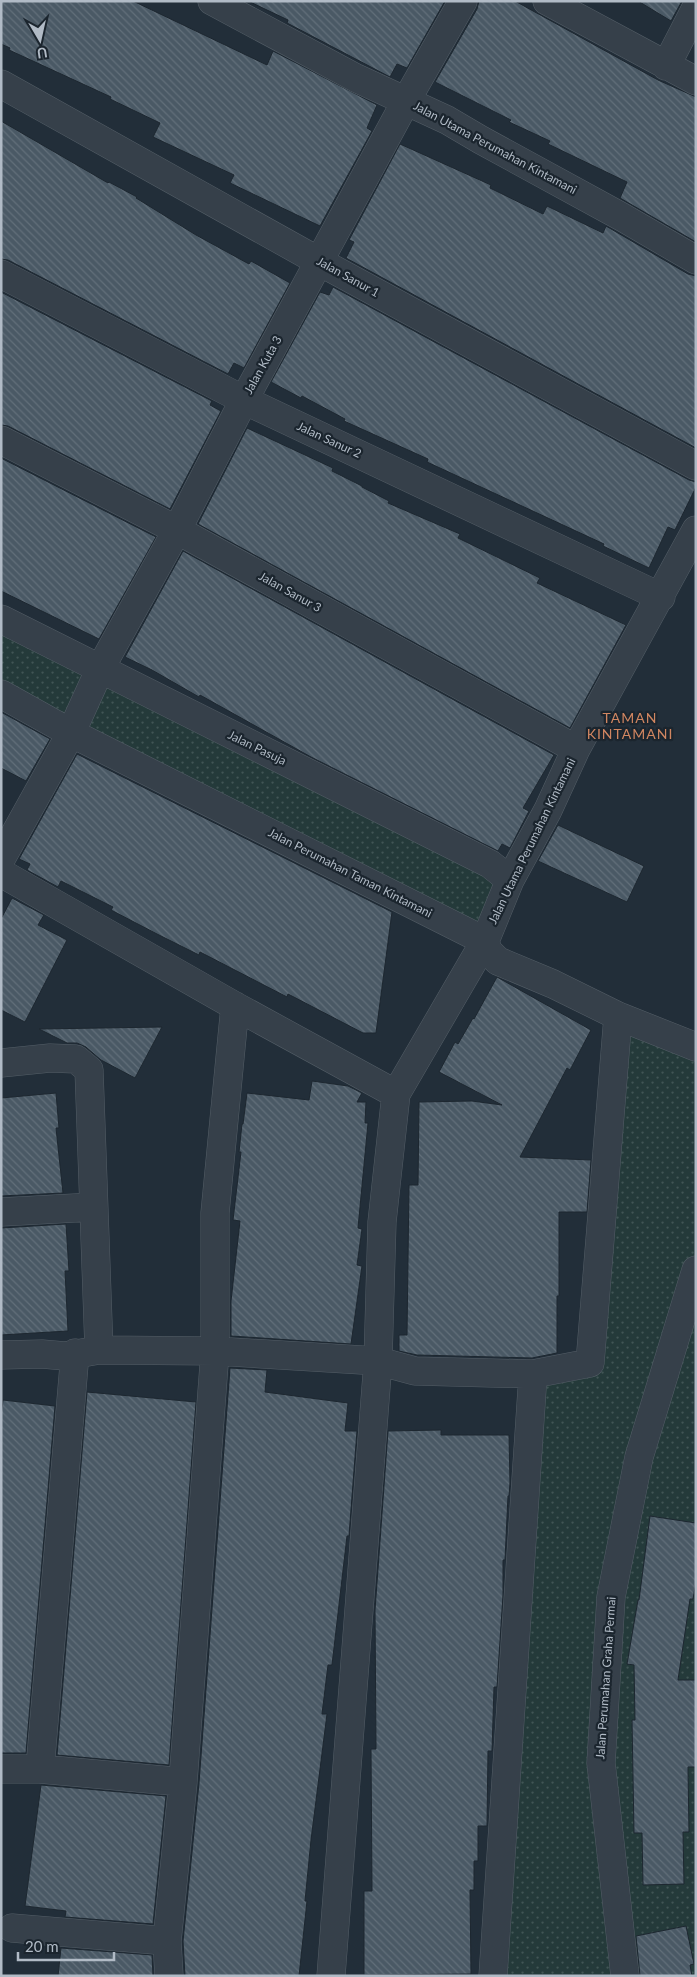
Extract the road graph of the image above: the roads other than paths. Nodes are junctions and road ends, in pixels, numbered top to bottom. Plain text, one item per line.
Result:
1 (212, 1) edge
2 (463, 1) edge
3 (547, 1) edge
4 (696, 8) edge
5 (666, 66) junction
6 (696, 81) edge
7 (1, 84) edge
8 (406, 101) junction
9 (696, 260) edge
10 (320, 262) junction
11 (1, 274) edge
12 (244, 400) junction
13 (1, 440) edge
14 (696, 466) edge
15 (177, 530) junction
16 (692, 548) edge
17 (661, 597) junction
18 (1, 619) edge
19 (100, 669) junction
20 (1, 694) edge
21 (71, 733) junction
22 (576, 749) junction
23 (1, 859) edge
24 (1, 873) edge
25 (510, 880) junction
26 (485, 941) junction
27 (236, 1006) junction
28 (618, 1016) junction
29 (696, 1047) edge
30 (1, 1063) edge
31 (396, 1094) junction
32 (93, 1207) junction
33 (1, 1212) edge
34 (696, 1270) edge
35 (215, 1350) junction
36 (87, 1351) junction
37 (1, 1356) edge
38 (378, 1361) junction
39 (533, 1374) junction
40 (1, 1768) edge
41 (40, 1769) junction
42 (183, 1782) junction
43 (12, 1928) dead end
44 (167, 1941) junction
45 (169, 1976) edge
46 (331, 1976) edge
47 (493, 1976) edge
48 (625, 1976) edge

1 - 8 street, Jalan Utama Perumahan Kintamani
2 - 8 street, Jalan Kuta 3
3 - 5 street
4 - 5 street
5 - 6 street
7 - 10 street, Jalan Sanur 1
8 - 9 street, Jalan Utama Perumahan Kintamani
8 - 10 street, Jalan Kuta 3
10 - 12 street, Jalan Kuta 3
10 - 14 street, Jalan Sanur 1
11 - 12 street, Jalan Sanur 2
12 - 15 street, Jalan Kuta 3
12 - 17 street, Jalan Sanur 2
13 - 15 street, Jalan Sanur 3
15 - 19 street, Jalan Kuta 3
15 - 22 street, Jalan Sanur 3
16 - 17 street, Jalan Utama Perumahan Kintamani
17 - 22 street, Jalan Utama Perumahan Kintamani
18 - 19 street, Jalan Pasuja
19 - 21 street, Jalan Kuta 3
19 - 25 street, Jalan Pasuja
20 - 21 street, Jalan Perumahan Taman Kintamani
21 - 23 street, Jalan Kuta 3
21 - 26 street, Jalan Perumahan Taman Kintamani
22 - 25 street, Jalan Utama Perumahan Kintamani
24 - 27 street
25 - 26 street, Jalan Utama Perumahan Kintamani
26 - 28 street, Jalan Perumahan Taman Kintamani
26 - 31 street, Jalan Utama Perumahan Kintamani
27 - 31 street
27 - 35 street
28 - 29 street, Jalan Perumahan Taman Kintamani
28 - 39 street
30 - 32 street
31 - 38 street
32 - 33 street
32 - 36 street
34 - 48 street, Jalan Perumahan Graha Permai
35 - 36 street
35 - 38 street
35 - 42 street
36 - 37 street
36 - 41 street
38 - 39 street
38 - 46 street
39 - 47 street
40 - 41 street
41 - 42 street
42 - 44 street
43 - 44 street
44 - 45 street

